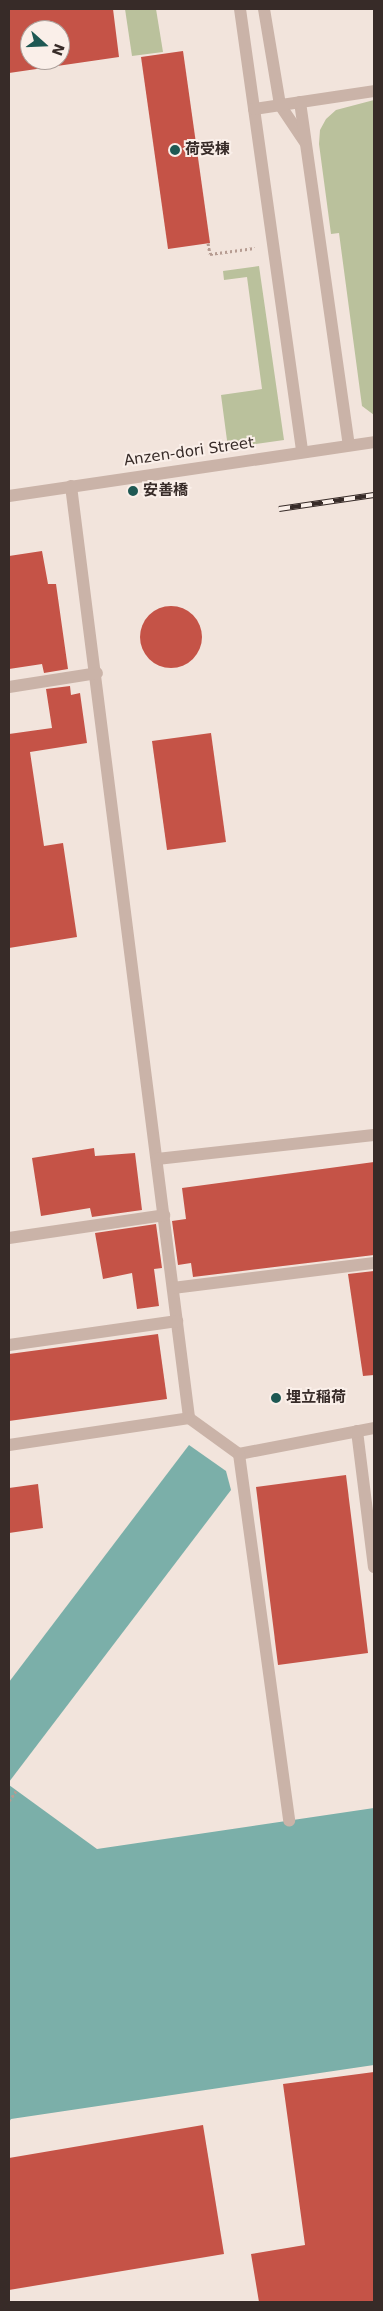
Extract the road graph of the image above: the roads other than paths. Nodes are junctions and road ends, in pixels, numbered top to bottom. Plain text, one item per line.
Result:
1 (240, 9) edge
2 (264, 9) edge
3 (374, 91) edge
4 (300, 102) junction
5 (280, 105) junction
6 (254, 109) junction
7 (306, 145) junction
8 (374, 442) edge
9 (349, 446) junction
10 (302, 452) junction
11 (71, 486) junction
12 (9, 496) edge
13 (97, 673) junction
14 (9, 686) edge
15 (374, 1135) edge
16 (157, 1159) junction
17 (164, 1216) junction
18 (9, 1238) edge
19 (374, 1262) edge
20 (173, 1288) junction
21 (177, 1321) junction
22 (9, 1346) edge
23 (189, 1418) junction
24 (374, 1428) edge
25 (357, 1431) junction
26 (9, 1445) edge
27 (239, 1454) junction
28 (374, 1566) edge
29 (289, 1821) dead end

1 - 6 street
2 - 5 street
3 - 4 street
4 - 5 street
4 - 7 street
5 - 6 street
5 - 7 street
6 - 10 street
7 - 9 street
8 - 9 street, Anzen-dori Street
9 - 10 street, Anzen-dori Street
10 - 11 street, Anzen-dori Street
11 - 12 street, Anzen-dori Street
11 - 13 street
13 - 14 street
13 - 16 street
15 - 16 street
16 - 17 street
17 - 18 street
17 - 20 street
19 - 20 street
20 - 21 street
21 - 22 street
21 - 23 street
23 - 26 street
23 - 27 street
24 - 25 street
25 - 27 street
25 - 28 street
27 - 29 street

